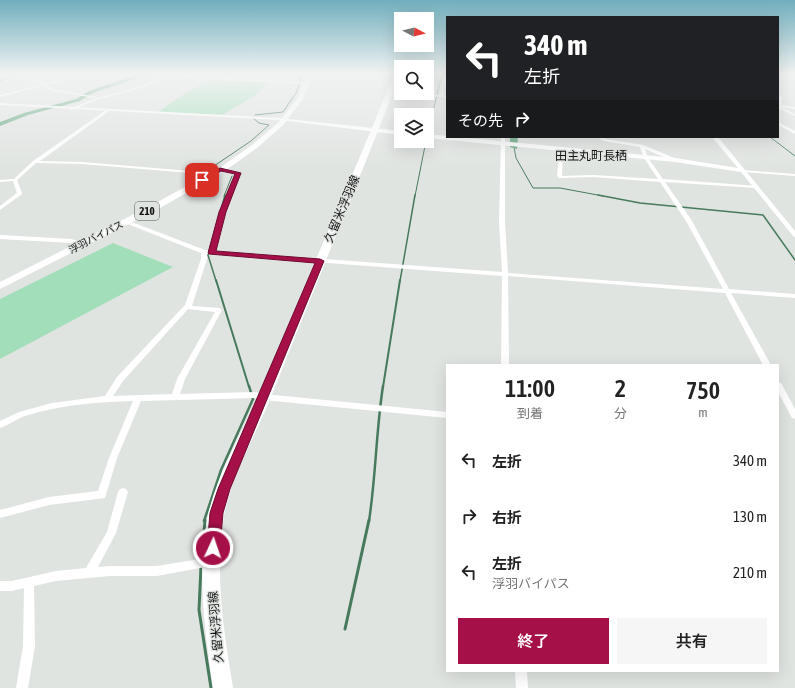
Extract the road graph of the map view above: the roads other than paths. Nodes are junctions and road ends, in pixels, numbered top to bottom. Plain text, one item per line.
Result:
1 (34, 106) edge
2 (78, 106) edge
3 (295, 106) edge
4 (384, 106) edge
5 (785, 106) edge
6 (779, 107) edge
7 (795, 108) edge
8 (71, 109) junction
9 (107, 111) junction
10 (795, 115) edge
11 (285, 119) junction
12 (779, 125) edge
13 (374, 130) junction
14 (394, 132) edge
15 (795, 133) edge
16 (434, 137) edge
17 (503, 138) edge
18 (601, 138) edge
19 (716, 138) edge
20 (503, 144) junction
21 (642, 146) junction
22 (558, 149) junction
23 (646, 158) junction
24 (675, 160) junction
25 (35, 162) junction
26 (744, 171) junction
27 (217, 172) junction
28 (795, 175) edge
29 (15, 180) junction
30 (660, 180) junction
31 (0, 181) edge
32 (756, 187) junction
33 (0, 208) edge
34 (127, 222) junction
35 (795, 235) edge
36 (0, 237) edge
37 (84, 244) junction
38 (208, 252) junction
39 (320, 261) junction
40 (505, 275) junction
41 (0, 286) edge
42 (726, 291) junction
43 (795, 296) edge
44 (188, 307) junction
45 (505, 364) edge
46 (766, 364) edge
47 (779, 387) edge
48 (257, 396) junction
49 (175, 397) junction
50 (138, 398) junction
51 (107, 399) junction
52 (446, 415) edge
53 (795, 416) edge
54 (0, 425) edge
55 (123, 492) dead end
56 (0, 514) edge
57 (206, 563) junction
58 (90, 573) junction
59 (29, 583) junction
60 (0, 586) edge
61 (521, 672) edge
62 (22, 688) edge
63 (222, 688) edge
64 (522, 688) edge

1 - 8 street
2 - 8 street
3 - 11 main road, 浮羽バイパス / 210
4 - 13 main road, 久留米浮羽線
5 - 7 street
6 - 10 street
8 - 9 street
9 - 11 street
9 - 25 street
11 - 13 street
11 - 27 main road, 浮羽バイパス / 210
12 - 15 street
13 - 14 street
13 - 39 main road, 久留米浮羽線
16 - 20 street
17 - 20 street
18 - 21 street
19 - 26 street
20 - 22 street
20 - 40 street
21 - 23 street
21 - 24 street
22 - 23 street
22 - 30 street
23 - 24 street
23 - 30 street
24 - 26 street
25 - 27 street
25 - 29 street
26 - 28 street
26 - 32 street
27 - 34 main road, 浮羽バイパス / 210
27 - 38 street
29 - 31 street
29 - 33 street
30 - 32 street
30 - 42 street
32 - 35 street
34 - 37 main road, 浮羽バイパス / 210
34 - 38 street
36 - 37 street
37 - 41 main road, 浮羽バイパス / 210
38 - 39 street
38 - 44 street
39 - 40 street
39 - 48 main road, 久留米浮羽線
40 - 42 street
40 - 45 street
42 - 43 street
42 - 46 street
44 - 49 street
44 - 51 street
47 - 53 street
48 - 49 street
48 - 52 street
48 - 57 main road, 久留米浮羽線
49 - 50 street
50 - 51 street
50 - 56 street
51 - 54 street
55 - 58 street
57 - 58 street
57 - 63 main road, 久留米浮羽線
58 - 59 street
59 - 60 street
59 - 62 street
61 - 64 street

